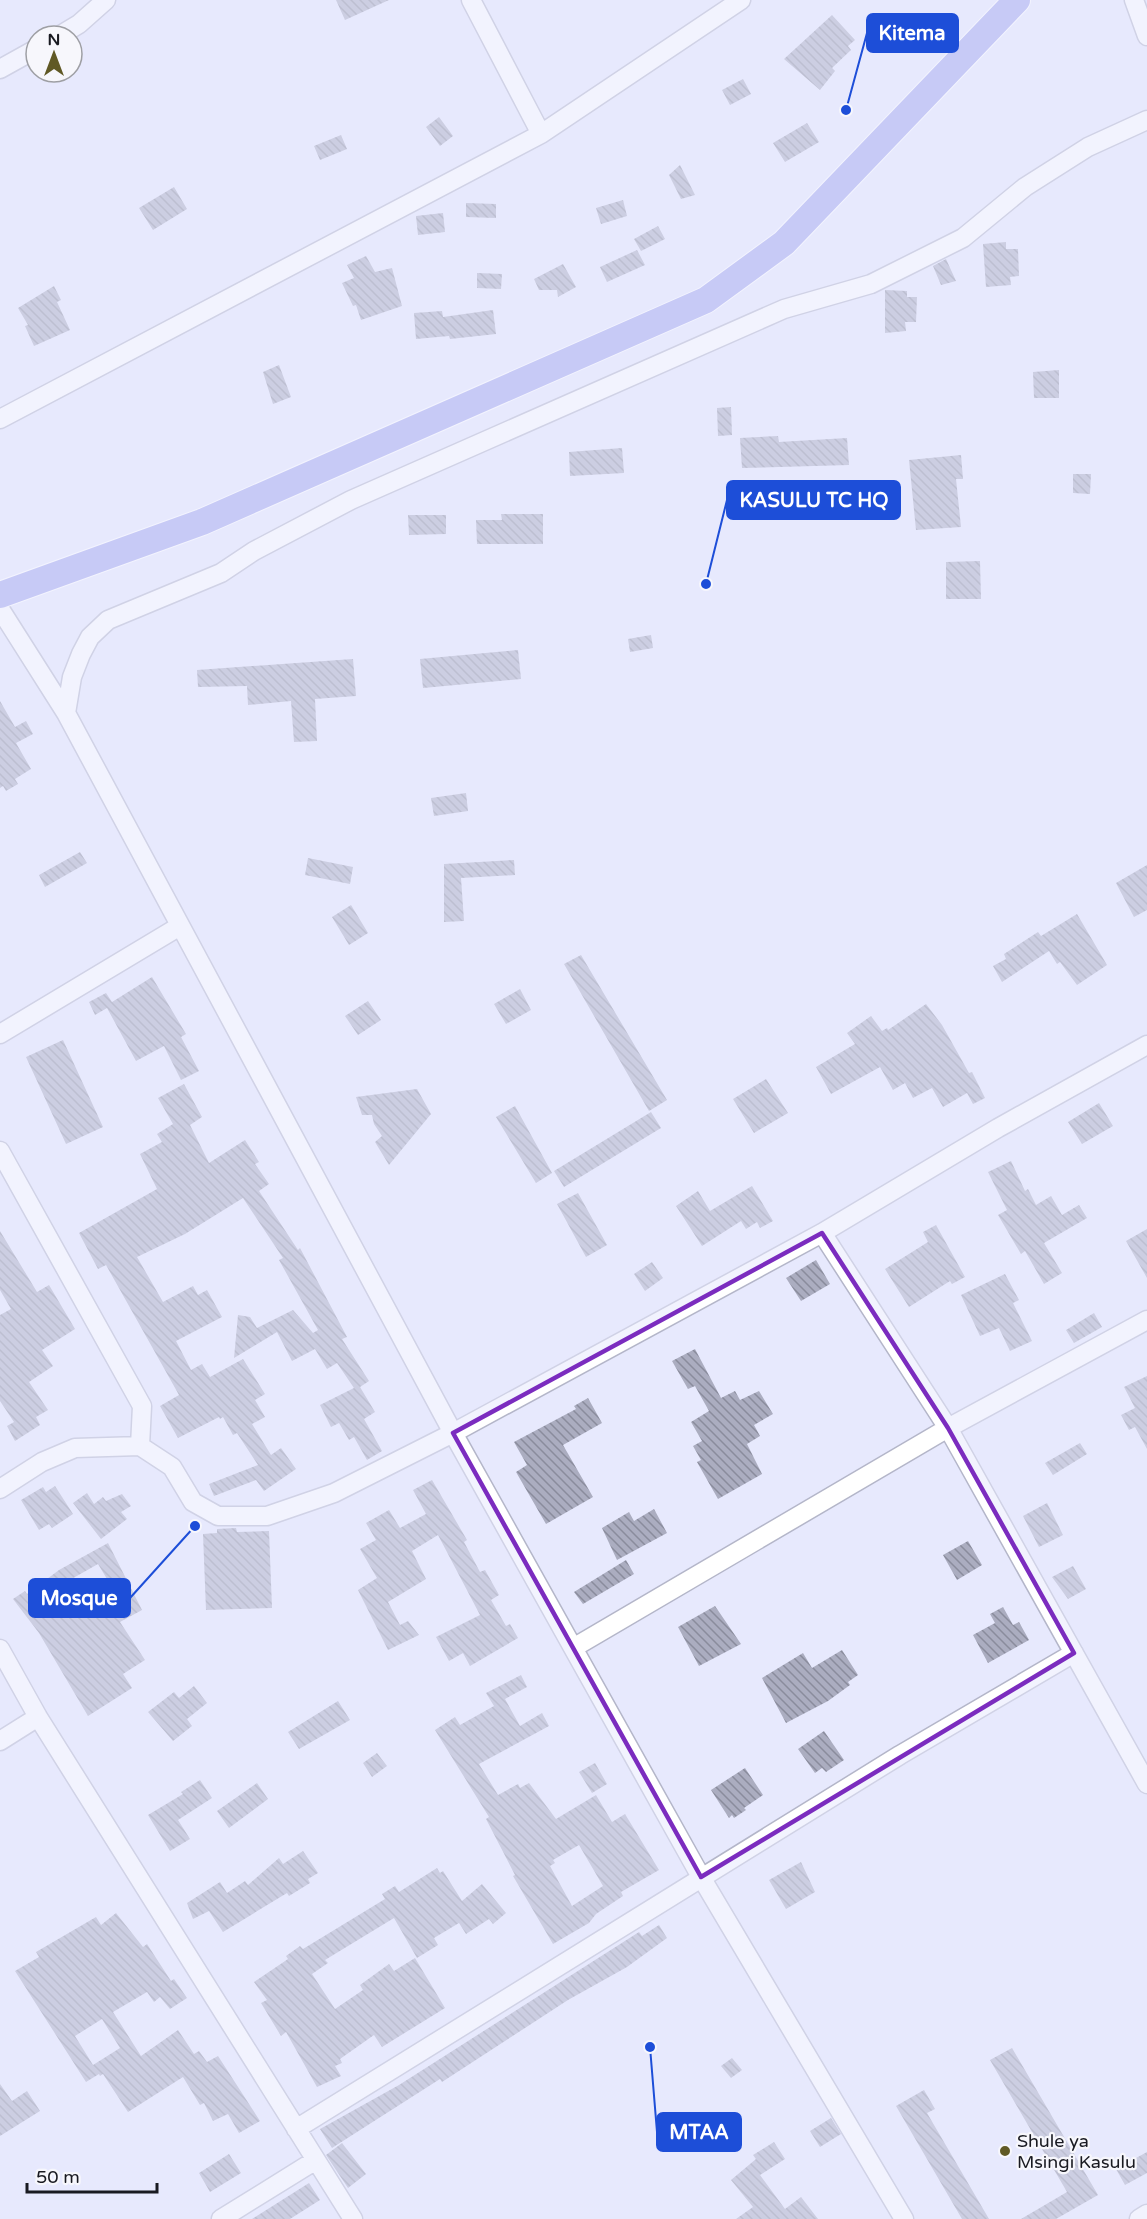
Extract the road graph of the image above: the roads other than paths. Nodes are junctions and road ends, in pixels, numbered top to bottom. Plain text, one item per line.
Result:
1 (106, 0) edge
2 (471, 0) edge
3 (741, 0) edge
4 (1017, 0) edge
5 (1134, 0) edge
6 (79, 24) edge
7 (1147, 36) edge
8 (24, 56) edge
9 (0, 69) edge
10 (1147, 120) edge
11 (541, 134) junction
12 (0, 419) edge
13 (0, 595) edge
14 (0, 609) edge
15 (66, 712) junction
16 (180, 926) junction
17 (0, 1034) edge
18 (1147, 1045) edge
19 (0, 1151) edge
20 (822, 1233) junction
21 (1147, 1320) edge
22 (948, 1428) junction
23 (453, 1433) junction
24 (140, 1446) junction
25 (0, 1489) edge
26 (573, 1648) junction
27 (0, 1649) edge
28 (1074, 1653) junction
29 (38, 1717) junction
30 (0, 1741) edge
31 (1147, 1784) edge
32 (701, 1877) junction
33 (296, 2129) junction
34 (316, 2160) junction
35 (1147, 2214) edge
36 (221, 2219) edge
37 (354, 2219) edge
38 (904, 2219) edge
39 (1139, 2219) edge

1 - 6 street
2 - 11 street
3 - 11 street
4 - 13 highway
5 - 7 street
8 - 9 street
10 - 15 street
11 - 12 street
14 - 15 street
15 - 16 street
16 - 17 street
16 - 23 street
18 - 20 street
19 - 24 street
20 - 22 street
20 - 23 street
21 - 22 street
22 - 26 street
22 - 28 street
23 - 24 street
23 - 26 street
24 - 25 street
26 - 32 street
27 - 29 street
28 - 31 street
28 - 32 street
29 - 30 street
29 - 33 street
32 - 33 street
32 - 38 street
33 - 34 street
34 - 36 street
34 - 37 street
35 - 39 street

